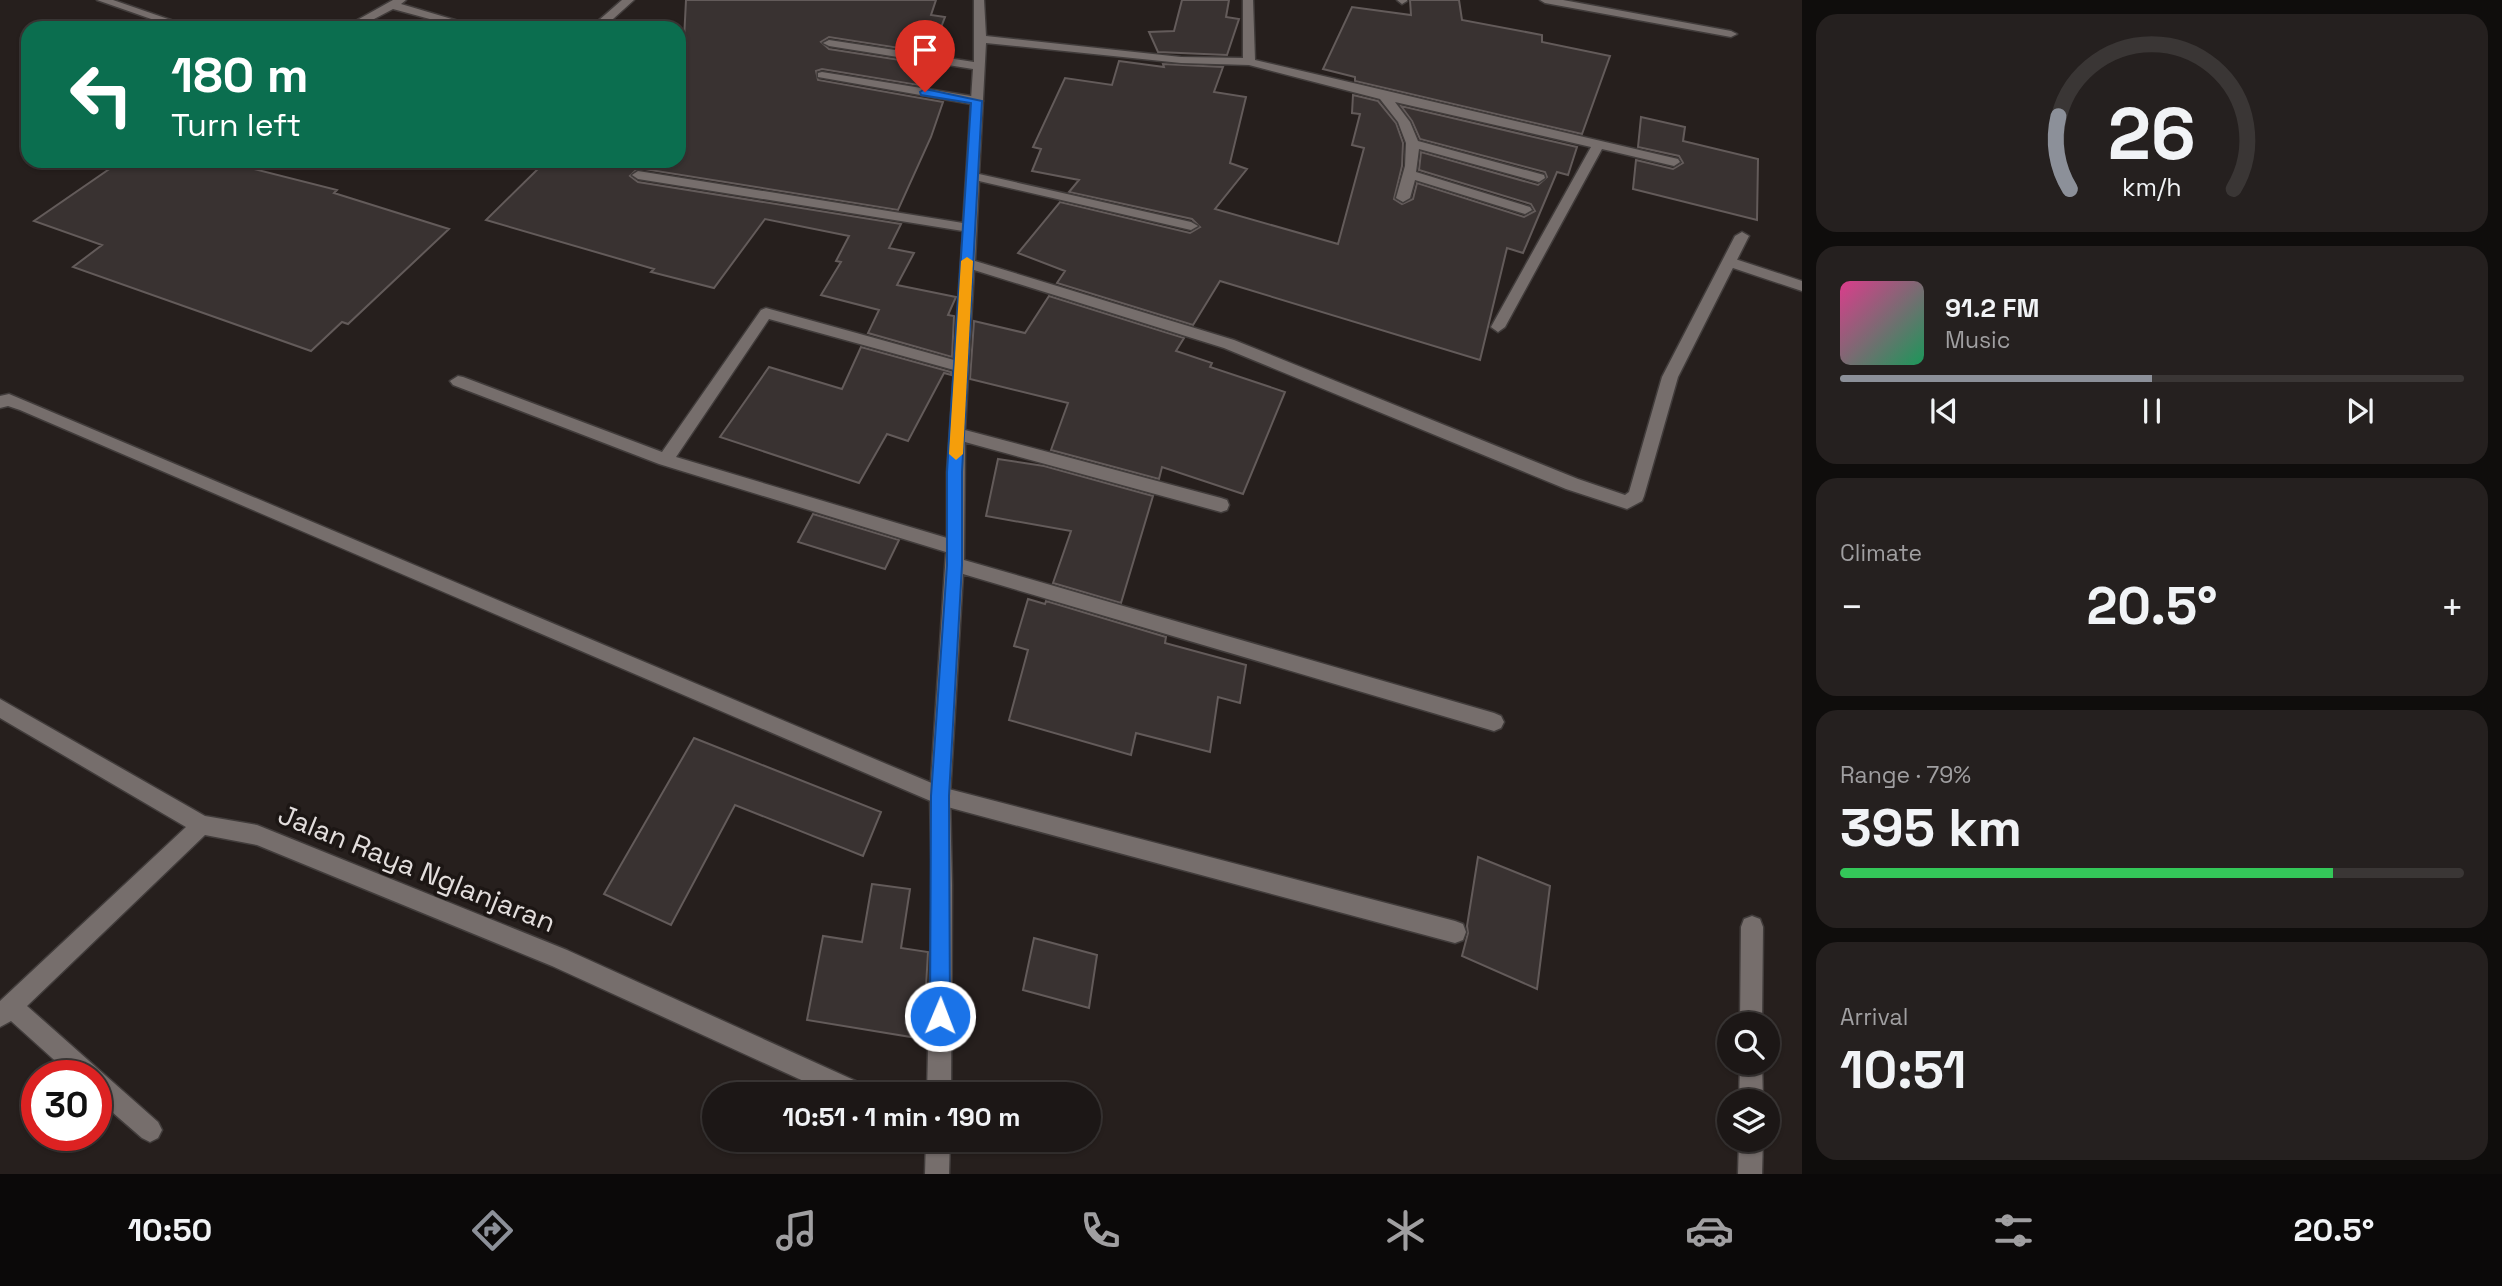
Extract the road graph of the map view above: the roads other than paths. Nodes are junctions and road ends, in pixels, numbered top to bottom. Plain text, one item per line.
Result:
1 (102, 0) edge
2 (629, 0) edge
3 (979, 0) edge
4 (1248, 0) edge
5 (1545, 0) edge
6 (396, 3) edge
7 (166, 21) edge
8 (362, 21) edge
9 (453, 21) edge
10 (604, 21) edge
11 (1731, 34) dead end
12 (981, 39) junction
13 (829, 43) dead end
14 (1249, 62) junction
15 (979, 66) junction
16 (822, 75) dead end
17 (1384, 96) junction
18 (977, 101) junction
19 (1599, 143) junction
20 (1415, 144) junction
21 (1674, 162) dead end
22 (1410, 174) junction
23 (638, 175) dead end
24 (972, 176) junction
25 (1539, 178) dead end
26 (1403, 198) dead end
27 (1525, 210) dead end
28 (1191, 226) dead end
29 (969, 228) junction
30 (1742, 236) dead end
31 (1729, 262) junction
32 (967, 263) junction
33 (1802, 286) edge
34 (1498, 327) dead end
35 (961, 367) junction
36 (458, 381) dead end
37 (0, 402) edge
38 (957, 434) junction
39 (664, 460) junction
40 (1221, 505) dead end
41 (955, 556) junction
42 (0, 708) edge
43 (1494, 722) dead end
44 (940, 796) junction
45 (202, 825) junction
46 (1752, 927) dead end
47 (1455, 933) dead end
48 (5, 1011) edge
49 (1752, 1012) edge
50 (68, 1060) edge
51 (833, 1082) edge
52 (939, 1082) edge
53 (112, 1096) edge
54 (150, 1130) dead end
55 (938, 1152) edge
56 (1751, 1152) edge
57 (937, 1174) edge
58 (1750, 1174) edge

1 - 7 street
2 - 10 street
3 - 12 street
4 - 14 street
5 - 11 street
6 - 8 street
6 - 9 street
12 - 14 street
12 - 15 street
13 - 15 street
14 - 17 street
15 - 18 street
16 - 18 street
17 - 19 street
17 - 20 street
18 - 24 street
19 - 21 street
19 - 34 street
20 - 22 street
20 - 25 street
22 - 26 street
22 - 27 street
23 - 29 street
24 - 28 street
24 - 29 street
29 - 32 street
30 - 31 street
31 - 32 street
31 - 33 street
32 - 35 street
35 - 38 street
35 - 39 street
36 - 39 street
37 - 44 street
38 - 40 street
38 - 41 street
39 - 41 street
41 - 43 street
41 - 44 street
42 - 45 street, Jalan Raya Nglanjaran
44 - 47 street
44 - 52 street
45 - 48 street
45 - 51 street, Jalan Raya Nglanjaran
46 - 49 street
48 - 50 street
53 - 54 street
55 - 57 street
56 - 58 street

